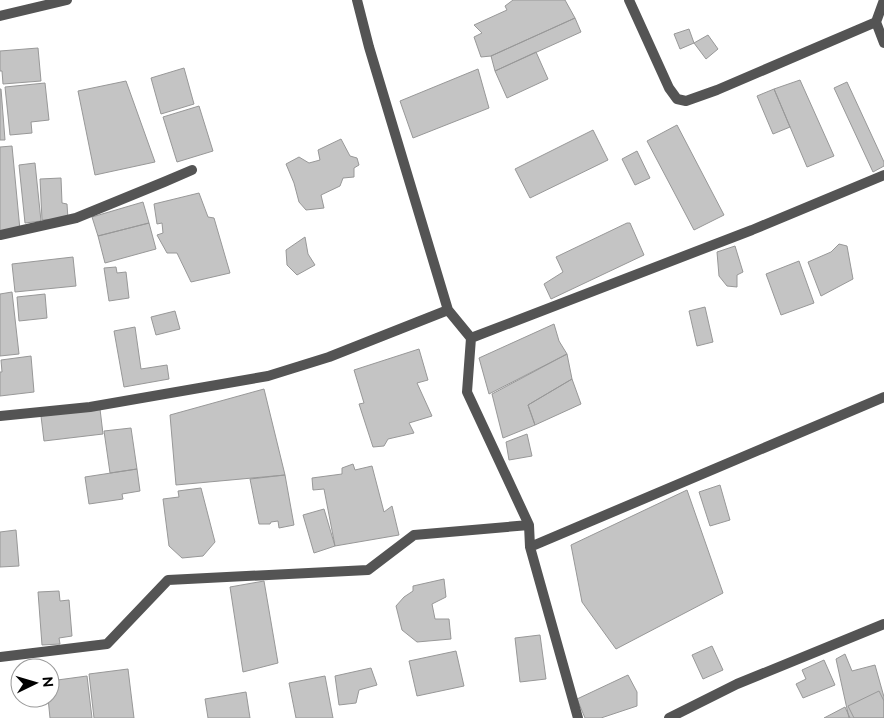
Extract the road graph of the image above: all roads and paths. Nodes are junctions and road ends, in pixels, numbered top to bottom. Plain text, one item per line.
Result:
1 (67, 0) edge
2 (357, 0) edge
3 (629, 0) edge
4 (884, 0) edge
5 (0, 16) edge
6 (876, 22) junction
7 (884, 43) edge
8 (192, 170) dead end
9 (884, 175) edge
10 (0, 235) edge
11 (448, 310) junction
12 (471, 338) junction
13 (884, 397) edge
14 (0, 416) edge
15 (528, 525) junction
16 (530, 547) junction
17 (884, 624) edge
18 (0, 657) edge
19 (578, 718) edge
20 (669, 718) edge

1 - 5 street
2 - 11 street
3 - 6 street
4 - 6 street
6 - 7 street
8 - 10 street
9 - 12 street
11 - 12 street
11 - 14 street
12 - 15 street
13 - 16 street
15 - 16 street
15 - 18 street
16 - 19 street
17 - 20 street

